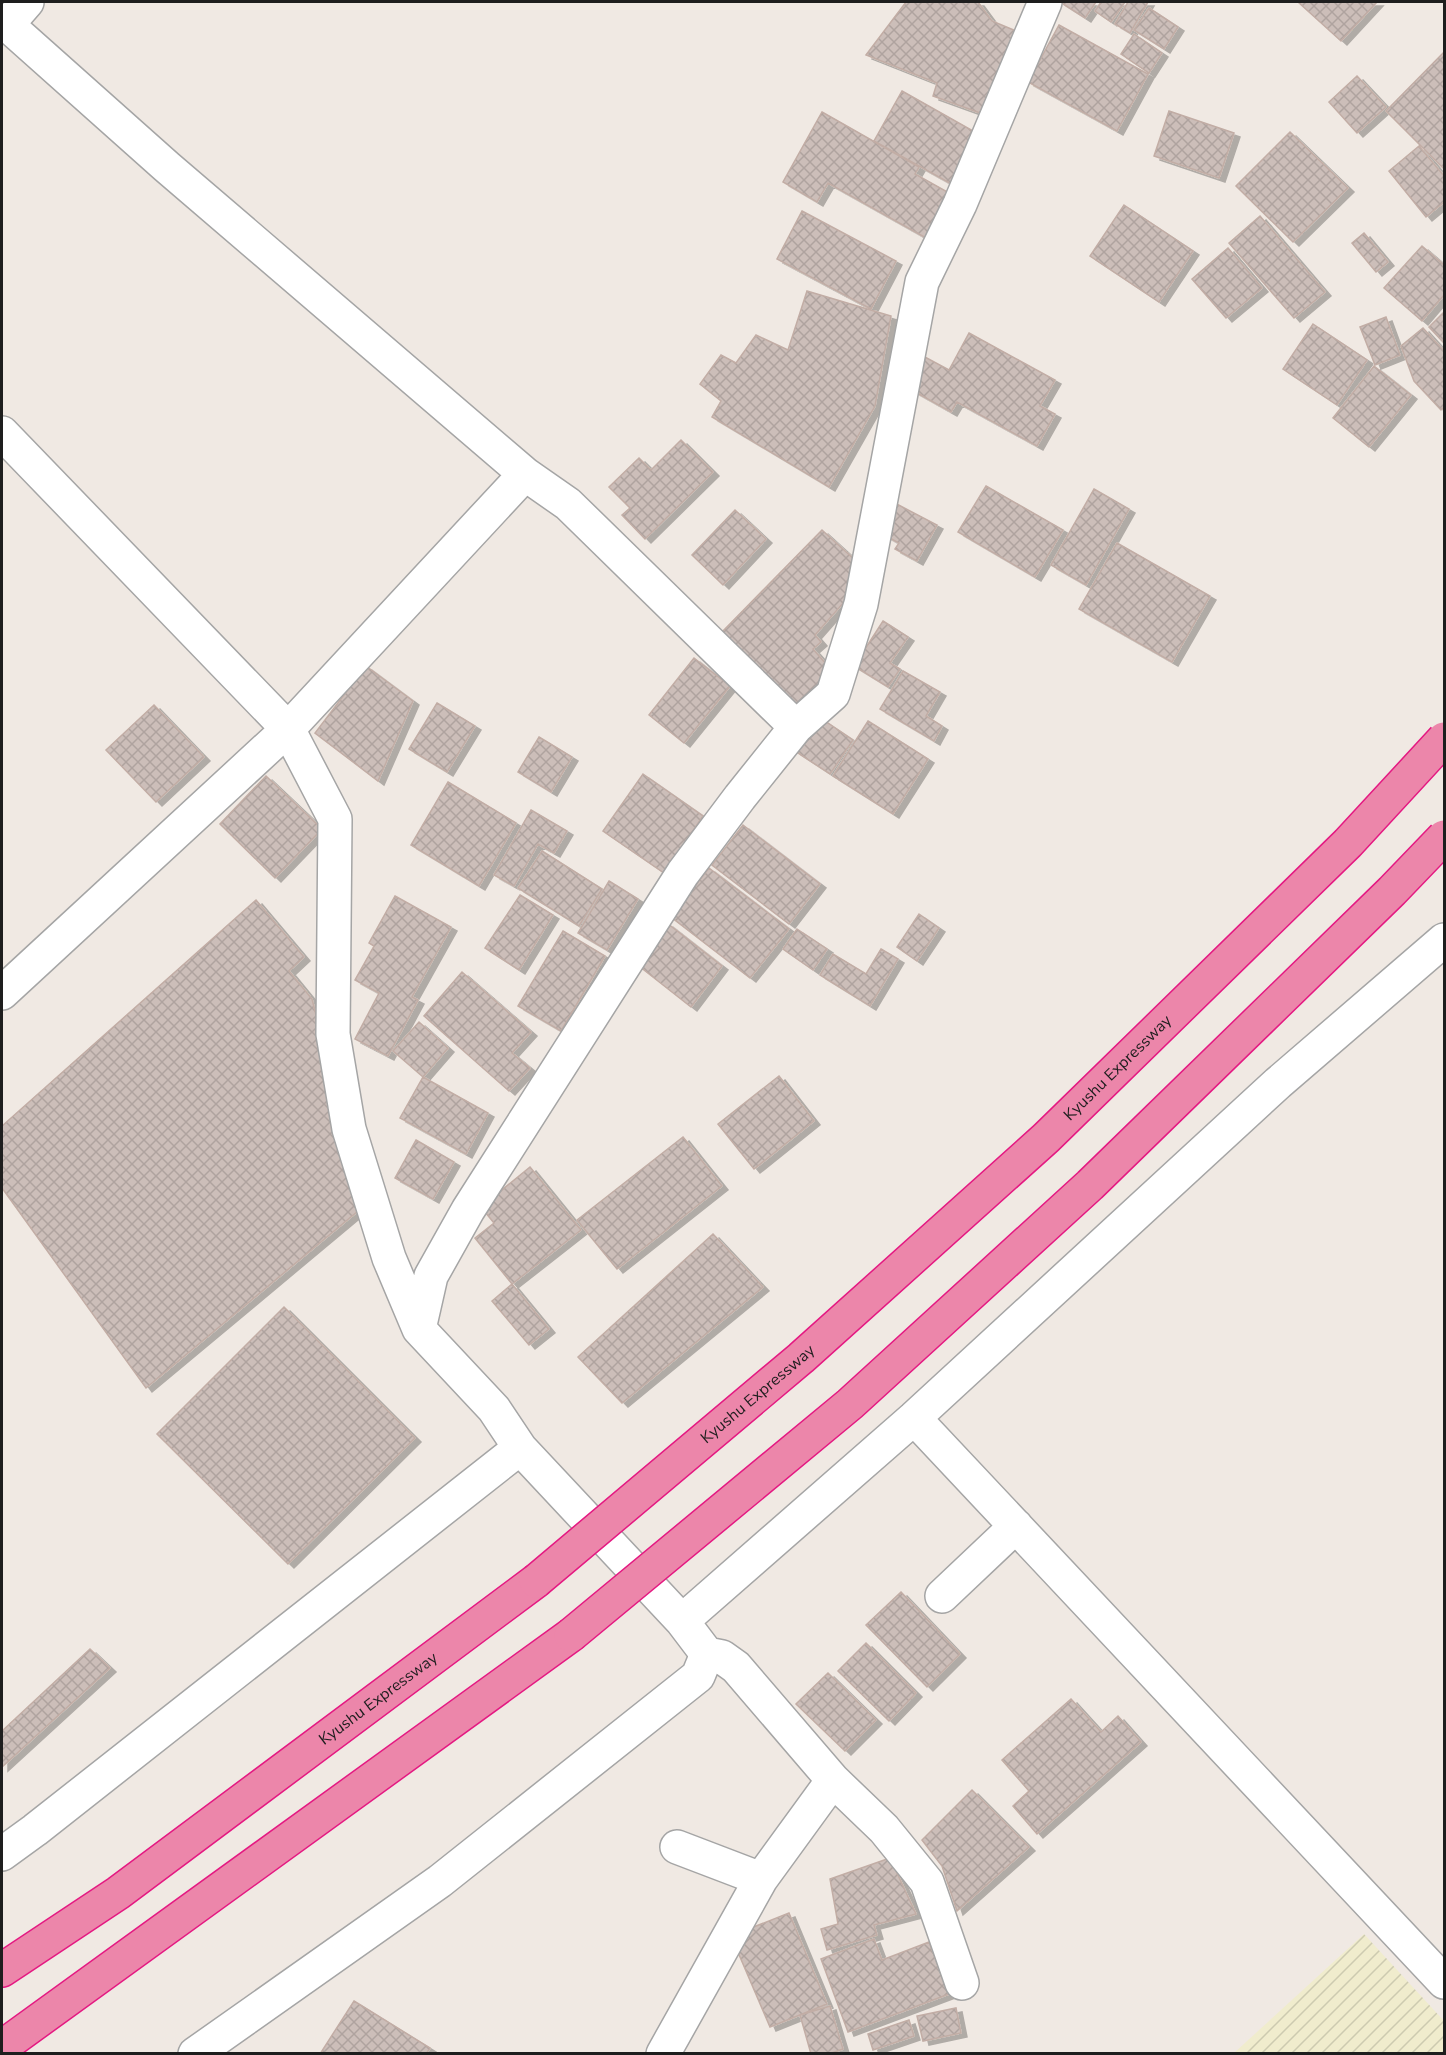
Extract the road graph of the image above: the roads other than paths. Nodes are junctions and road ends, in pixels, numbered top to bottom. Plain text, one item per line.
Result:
1 (1046, 2) edge
2 (12, 15) edge
3 (2, 433) edge
4 (525, 474) junction
5 (796, 727) junction
6 (288, 729) junction
7 (1444, 739) edge
8 (1444, 837) edge
9 (1444, 940) edge
10 (2, 993) edge
11 (419, 1329) junction
12 (914, 1418) junction
13 (520, 1448) junction
14 (1016, 1526) junction
15 (942, 1596) dead end
16 (682, 1622) junction
17 (707, 1654) junction
18 (833, 1780) junction
19 (677, 1846) dead end
20 (2, 1854) edge
21 (761, 1879) junction
22 (2, 1970) edge
23 (1444, 1982) edge
24 (962, 1983) dead end
25 (2, 2047) edge
26 (195, 2054) edge
27 (663, 2054) edge

1 - 5 street
2 - 4 street
3 - 6 street
4 - 5 street
4 - 6 street
5 - 11 street
6 - 10 street
6 - 11 street
7 - 22 highway, Kyushu Expressway, bridge
8 - 25 highway, bridge
9 - 12 street
11 - 13 street
12 - 14 street
12 - 16 street
13 - 16 street
13 - 20 street
14 - 15 street
14 - 23 street
16 - 17 street
17 - 18 street
17 - 26 street
18 - 21 street
18 - 24 street
19 - 21 street
21 - 27 street

